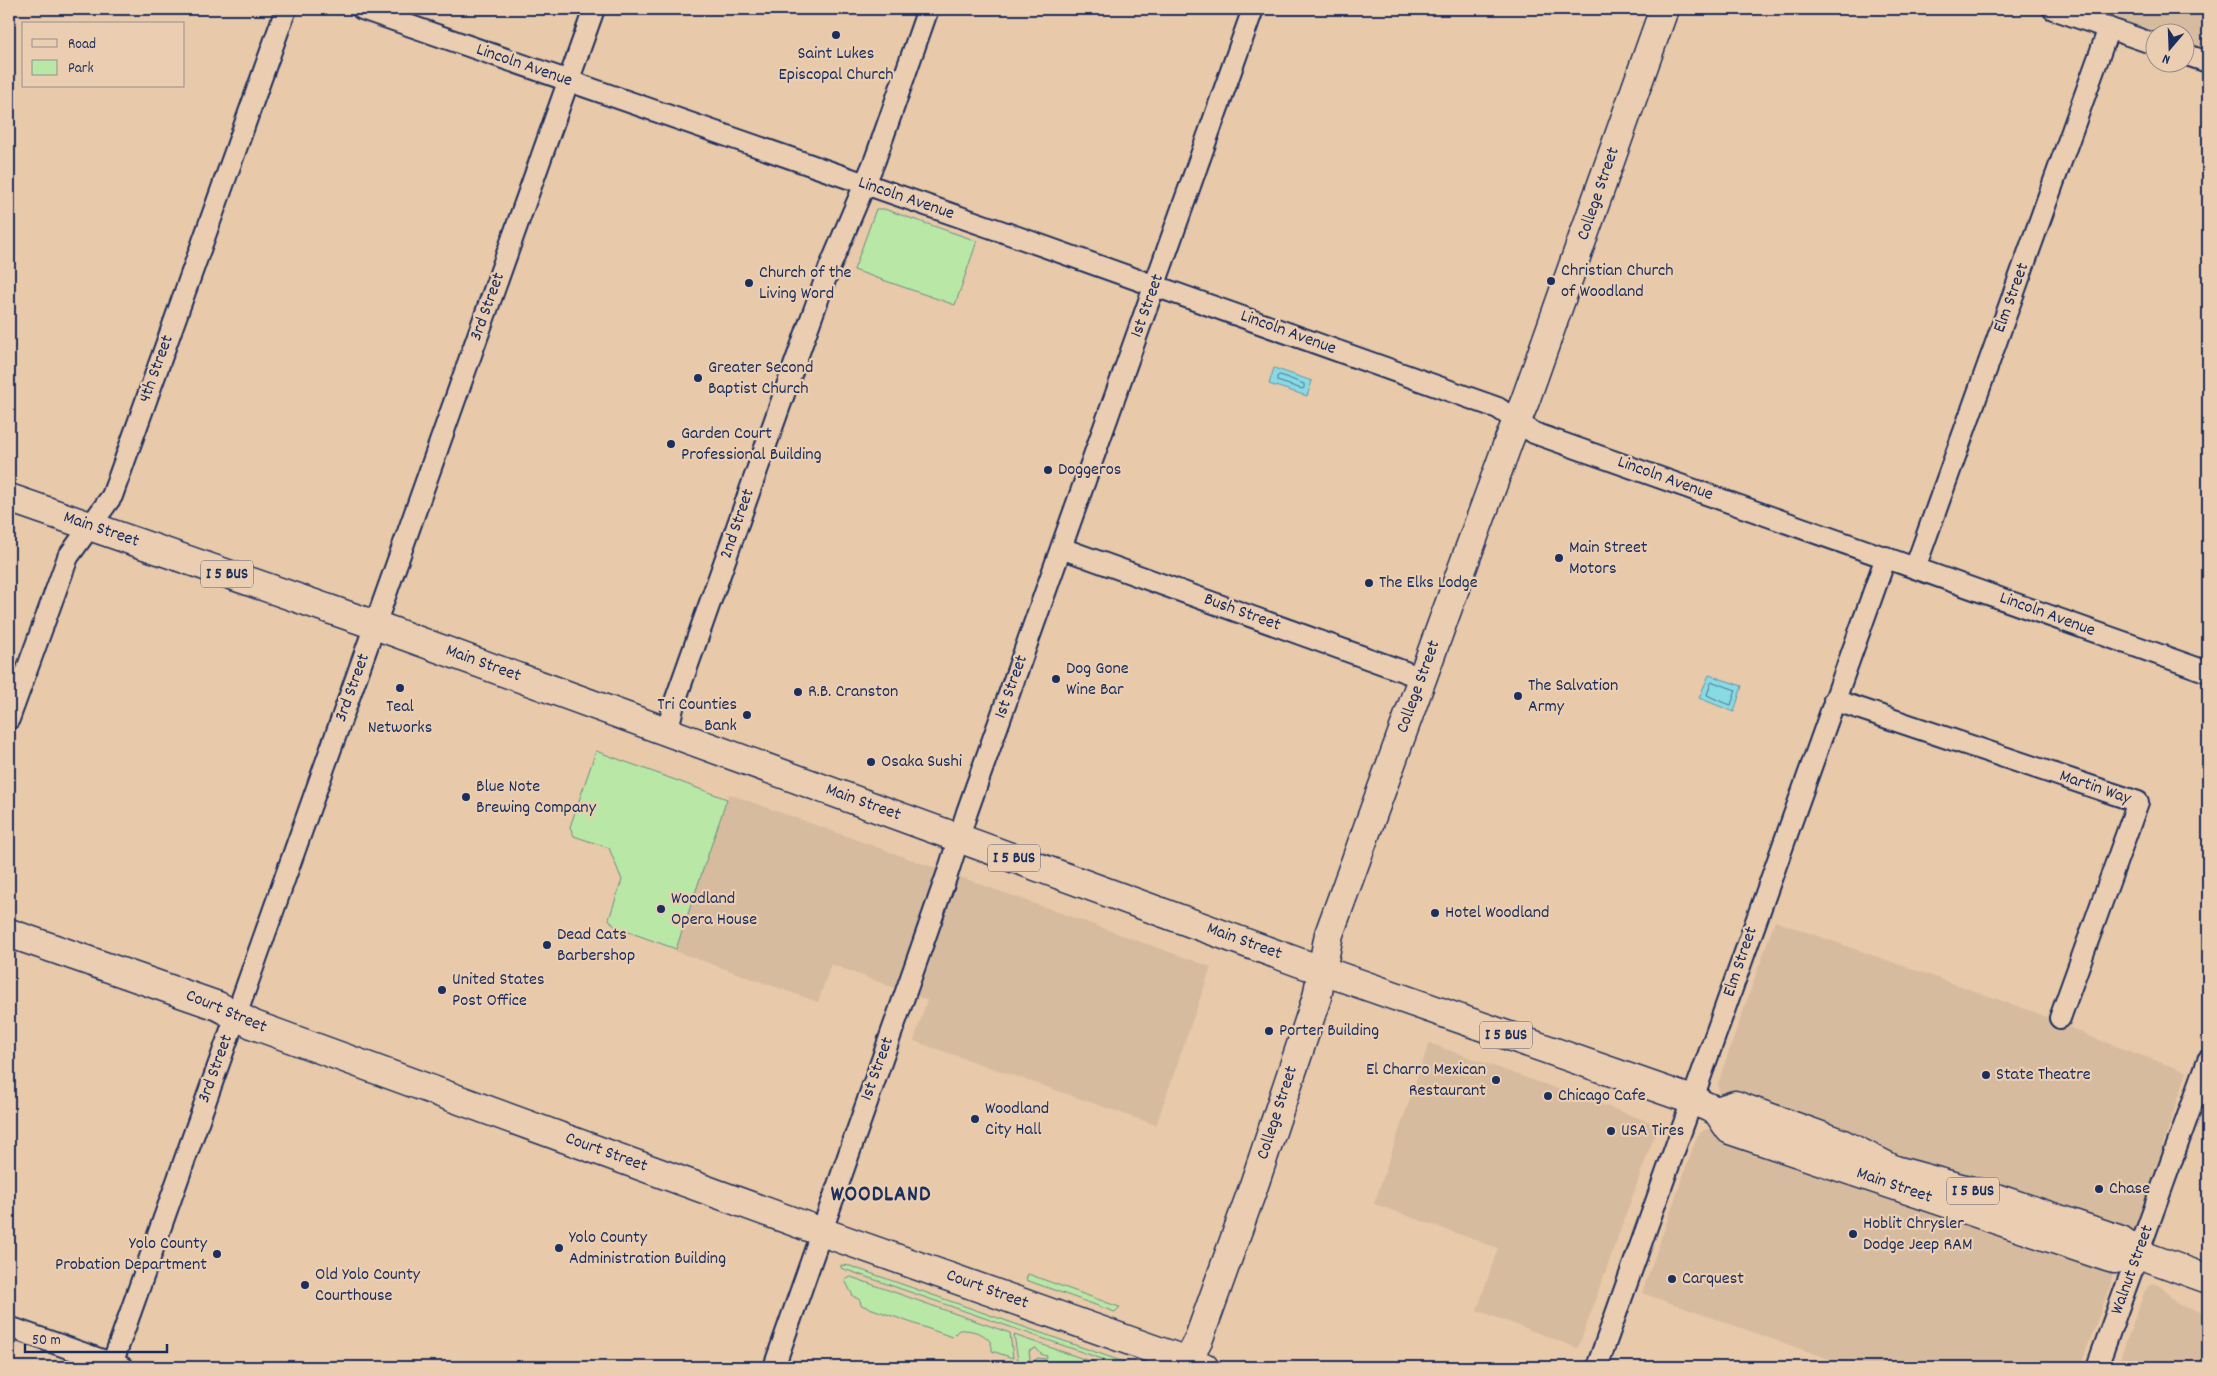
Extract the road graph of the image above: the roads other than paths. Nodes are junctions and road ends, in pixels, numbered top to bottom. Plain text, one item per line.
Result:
1 (286, 9) edge
2 (362, 9) edge
3 (594, 9) edge
4 (928, 9) edge
5 (1253, 9) edge
6 (1664, 9) edge
7 (2053, 9) edge
8 (2109, 28) junction
9 (2144, 40) edge
10 (2194, 57) edge
11 (2208, 62) edge
12 (568, 81) junction
13 (865, 185) junction
14 (1155, 286) junction
15 (1517, 421) junction
16 (9, 498) edge
17 (89, 526) junction
18 (1061, 548) junction
19 (1886, 557) junction
20 (1915, 568) junction
21 (375, 625) junction
22 (2208, 672) edge
23 (1422, 678) junction
24 (1834, 700) junction
25 (9, 720) edge
26 (667, 732) junction
27 (959, 838) junction
28 (9, 933) edge
29 (1321, 970) junction
30 (236, 1015) junction
31 (2060, 1018) dead end
32 (2208, 1060) edge
33 (1692, 1100) junction
34 (822, 1232) junction
35 (2138, 1254) junction
36 (2208, 1279) edge
37 (9, 1327) edge
38 (1192, 1365) edge
39 (115, 1366) edge
40 (774, 1367) edge
41 (1597, 1367) edge
42 (2097, 1367) edge

1 - 17 street, 4th Street
2 - 12 street, Lincoln Avenue
3 - 12 street, 3rd Street
4 - 13 street, 2nd Street
5 - 14 street, 1st Street
6 - 15 street, College Street
7 - 8 street
8 - 9 street
8 - 20 street, Elm Street
10 - 11 street
12 - 13 street, Lincoln Avenue
12 - 21 street, 3rd Street
13 - 14 street, Lincoln Avenue
13 - 26 street, 2nd Street
14 - 15 street, Lincoln Avenue
14 - 18 street, 1st Street
15 - 19 street, Lincoln Avenue
15 - 23 street, College Street
16 - 17 street, Main Street / I 5 BUS
17 - 21 street, Main Street / I 5 BUS
17 - 25 street, 4th Street
18 - 23 street, Bush Street
18 - 27 street, 1st Street
19 - 20 street, Lincoln Avenue
19 - 24 street, Elm Street
20 - 22 street, Lincoln Avenue
21 - 26 street, Main Street / I 5 BUS
21 - 30 street, 3rd Street
23 - 29 street, College Street
24 - 31 street, Martin Way
24 - 33 street, Elm Street
26 - 27 street, Main Street / I 5 BUS
27 - 29 street, Main Street / I 5 BUS
27 - 34 street, 1st Street
28 - 30 street, Court Street
29 - 33 street, Main Street / I 5 BUS
29 - 38 street, College Street
30 - 34 street, Court Street
30 - 39 street, 3rd Street
32 - 35 street, Walnut Street
33 - 35 street, Main Street / I 5 BUS
33 - 41 street, Elm Street
34 - 38 street, Court Street
34 - 40 street, 1st Street
35 - 36 street
35 - 42 street, Walnut Street
37 - 39 street

